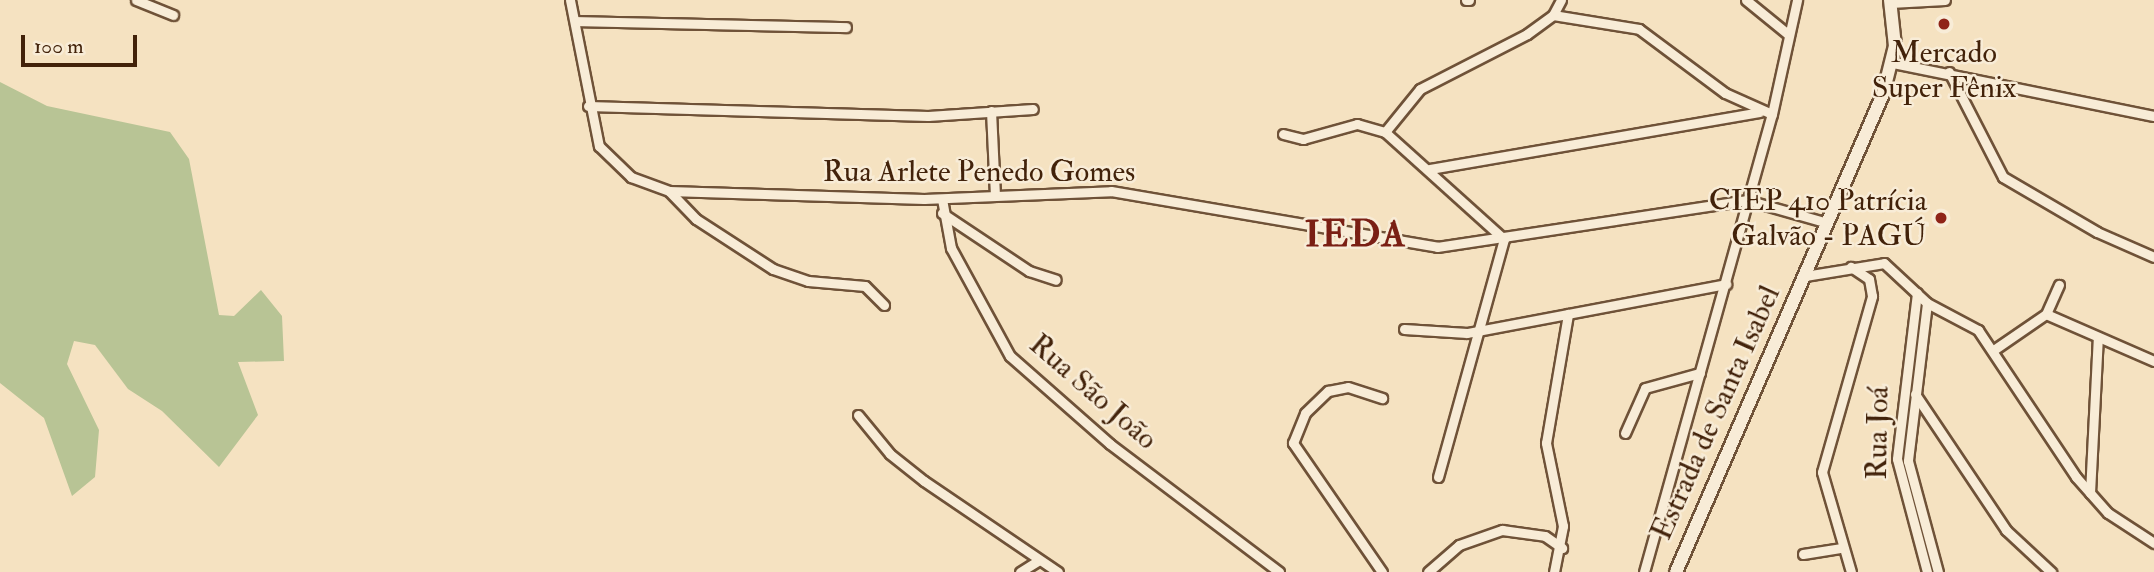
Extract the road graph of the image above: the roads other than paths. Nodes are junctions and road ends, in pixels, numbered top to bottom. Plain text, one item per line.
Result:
1 (136, 0) edge
2 (570, 0) edge
3 (1561, 0) edge
4 (1746, 0) edge
5 (1797, 0) edge
6 (1945, 0) edge
7 (1890, 1) edge
8 (173, 15) dead end
9 (1553, 15) junction
10 (577, 21) junction
11 (846, 27) dead end
12 (1789, 35) junction
13 (1893, 63) junction
14 (1949, 72) junction
15 (588, 106) junction
16 (1033, 109) dead end
17 (991, 111) junction
18 (1759, 111) junction
19 (1772, 114) junction
20 (2154, 116) edge
21 (1385, 132) junction
22 (1283, 134) dead end
23 (1430, 169) junction
24 (669, 191) junction
25 (995, 195) junction
26 (942, 199) junction
27 (1747, 200) junction
28 (942, 213) junction
29 (1828, 223) junction
30 (1504, 239) junction
31 (2154, 257) edge
32 (1851, 267) junction
33 (1805, 276) junction
34 (1056, 280) dead end
35 (1726, 284) junction
36 (2059, 285) dead end
37 (1917, 293) junction
38 (1927, 303) junction
39 (884, 305) dead end
40 (1568, 314) junction
41 (2046, 314) junction
42 (1404, 329) dead end
43 (1483, 331) junction
44 (1916, 334) junction
45 (2098, 337) junction
46 (1995, 349) junction
47 (2154, 361) edge
48 (1700, 373) junction
49 (1915, 394) junction
50 (1382, 398) dead end
51 (858, 415) dead end
52 (1625, 433) dead end
53 (1438, 477) dead end
54 (2090, 493) junction
55 (2154, 543) edge
56 (1562, 548) junction
57 (1839, 548) junction
58 (1803, 554) dead end
59 (1039, 560) junction
60 (1020, 572) edge
61 (1058, 572) edge
62 (1279, 572) edge
63 (1382, 572) edge
64 (1428, 572) edge
65 (1554, 572) edge
66 (1644, 572) edge
67 (1676, 572) edge
68 (1851, 572) edge
69 (1927, 572) edge
70 (1938, 572) edge
71 (2050, 572) edge

1 - 8 street
2 - 10 street, Rua Arlete Penedo Gomes
3 - 9 street
4 - 12 street
5 - 12 street
6 - 7 street
7 - 13 main road, Estrada de Santa Isabel
9 - 18 street
9 - 21 street
10 - 11 street
10 - 15 street, Rua Arlete Penedo Gomes
12 - 19 street
13 - 14 street
13 - 29 main road, Estrada de Santa Isabel
14 - 20 street
14 - 31 street
15 - 17 street
15 - 24 street, Rua Arlete Penedo Gomes
16 - 17 street
17 - 25 street
18 - 19 street
18 - 23 street
19 - 27 street
21 - 22 street
21 - 23 street
23 - 30 street
24 - 26 street, Rua Arlete Penedo Gomes
24 - 39 street
25 - 26 street, Rua Arlete Penedo Gomes
25 - 30 street, Rua Arlete Penedo Gomes
26 - 28 street, Rua São João
27 - 29 street, Rua Arlete Penedo Gomes
27 - 30 street, Rua Arlete Penedo Gomes
27 - 35 street
28 - 34 street
28 - 62 street, Rua São João
29 - 33 main road, Estrada de Santa Isabel
30 - 43 street
32 - 33 street
32 - 37 street
32 - 57 street
33 - 67 main road, Estrada de Santa Isabel
35 - 40 street
35 - 48 street
36 - 41 street
37 - 38 street
37 - 44 street, Rua Joá
38 - 44 street, Rua Joá
38 - 46 street
40 - 43 street
40 - 56 street
41 - 45 street
41 - 46 street
42 - 43 street
43 - 53 street
44 - 49 street, Rua Joá
44 - 69 street, Rua Joá
45 - 47 street
45 - 54 street
46 - 54 street
48 - 52 street
48 - 66 street
49 - 70 street, Rua Joá
49 - 71 street
50 - 63 street
51 - 59 street
54 - 55 street
56 - 64 street
56 - 65 street
57 - 58 street
57 - 68 street
59 - 60 street
59 - 61 street

